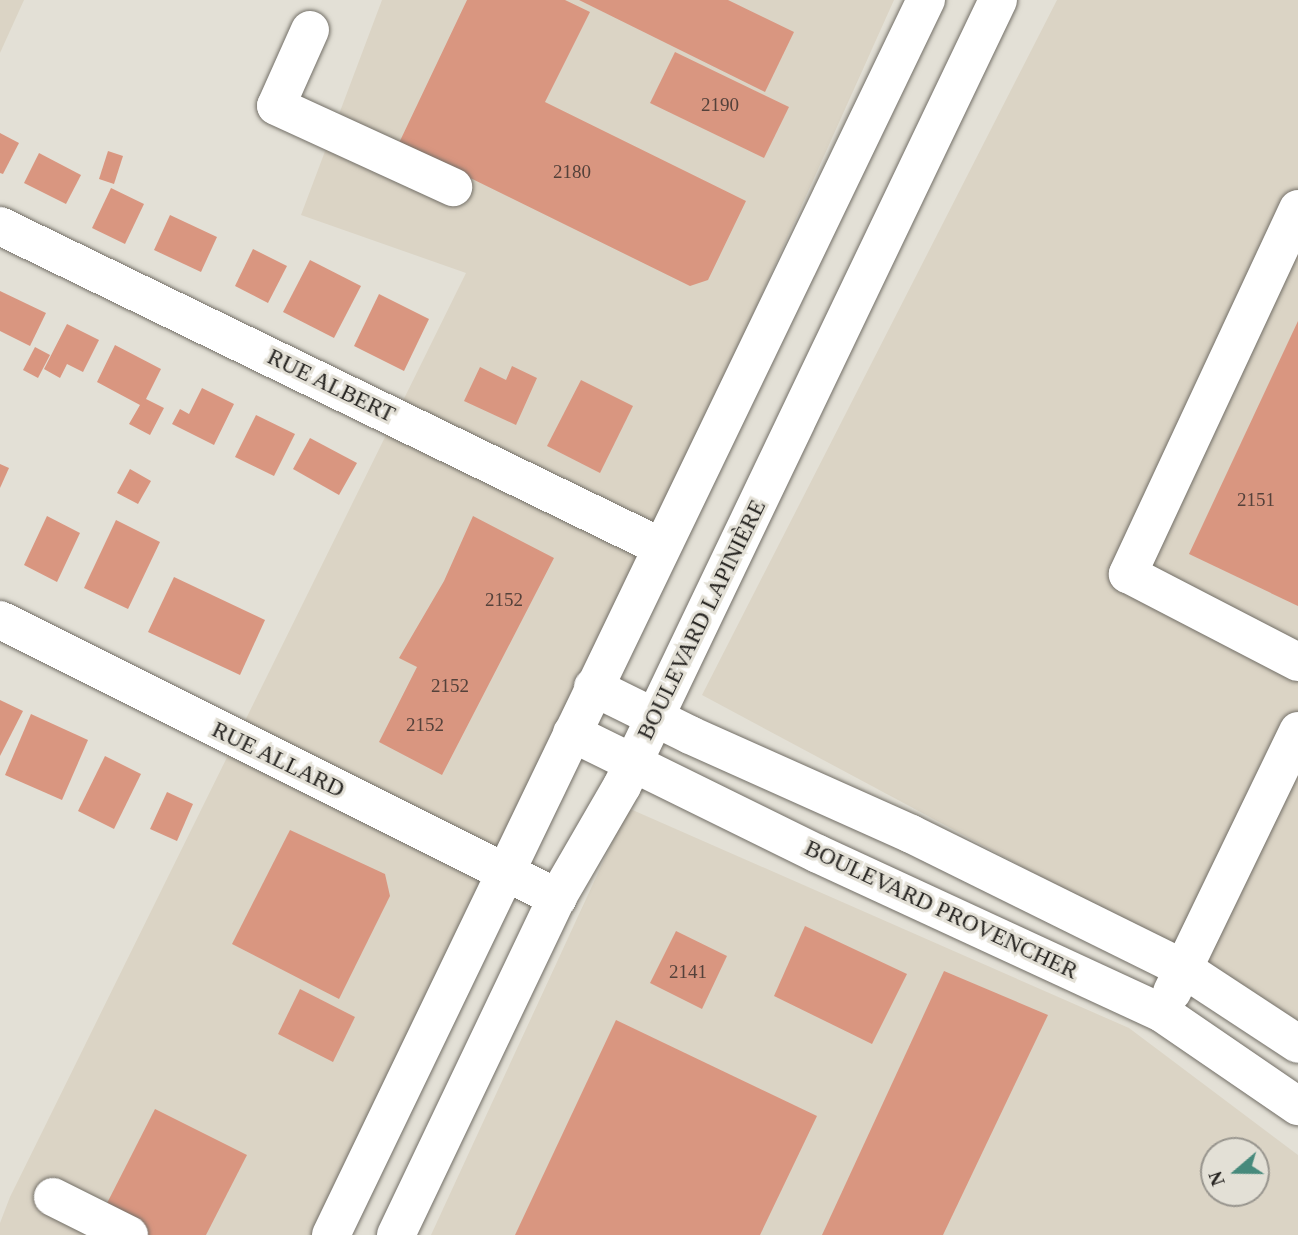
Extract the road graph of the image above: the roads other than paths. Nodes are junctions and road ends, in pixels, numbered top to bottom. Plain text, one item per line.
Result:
1 (926, 0) edge
2 (998, 0) edge
3 (310, 30) dead end
4 (453, 187) dead end
5 (1298, 209) edge
6 (0, 226) edge
7 (661, 547) junction
8 (0, 620) edge
9 (1298, 662) edge
10 (593, 687) junction
11 (655, 717) junction
12 (1298, 731) edge
13 (572, 733) junction
14 (633, 764) junction
15 (504, 872) junction
16 (557, 898) junction
17 (1184, 969) junction
18 (1162, 1013) junction
19 (1298, 1044) edge
20 (1298, 1106) edge
21 (53, 1197) dead end
22 (129, 1235) edge
23 (331, 1235) edge
24 (396, 1235) edge

1 - 7 street
2 - 11 street, BOULEVARD LAPINIÈRE
3 - 4 street
5 - 9 street
6 - 7 street, RUE ALBERT
7 - 10 street
8 - 15 street, RUE ALLARD
10 - 11 street
10 - 13 street
11 - 14 street, BOULEVARD LAPINIÈRE
11 - 17 street
12 - 17 street
13 - 14 street, BOULEVARD PROVENCHER
13 - 15 street
14 - 16 street, BOULEVARD LAPINIÈRE
14 - 18 street, BOULEVARD PROVENCHER
15 - 16 street, RUE ALLARD
15 - 23 street
16 - 24 street, BOULEVARD LAPINIÈRE
17 - 18 street
17 - 19 street
18 - 20 street, BOULEVARD PROVENCHER
21 - 22 street

